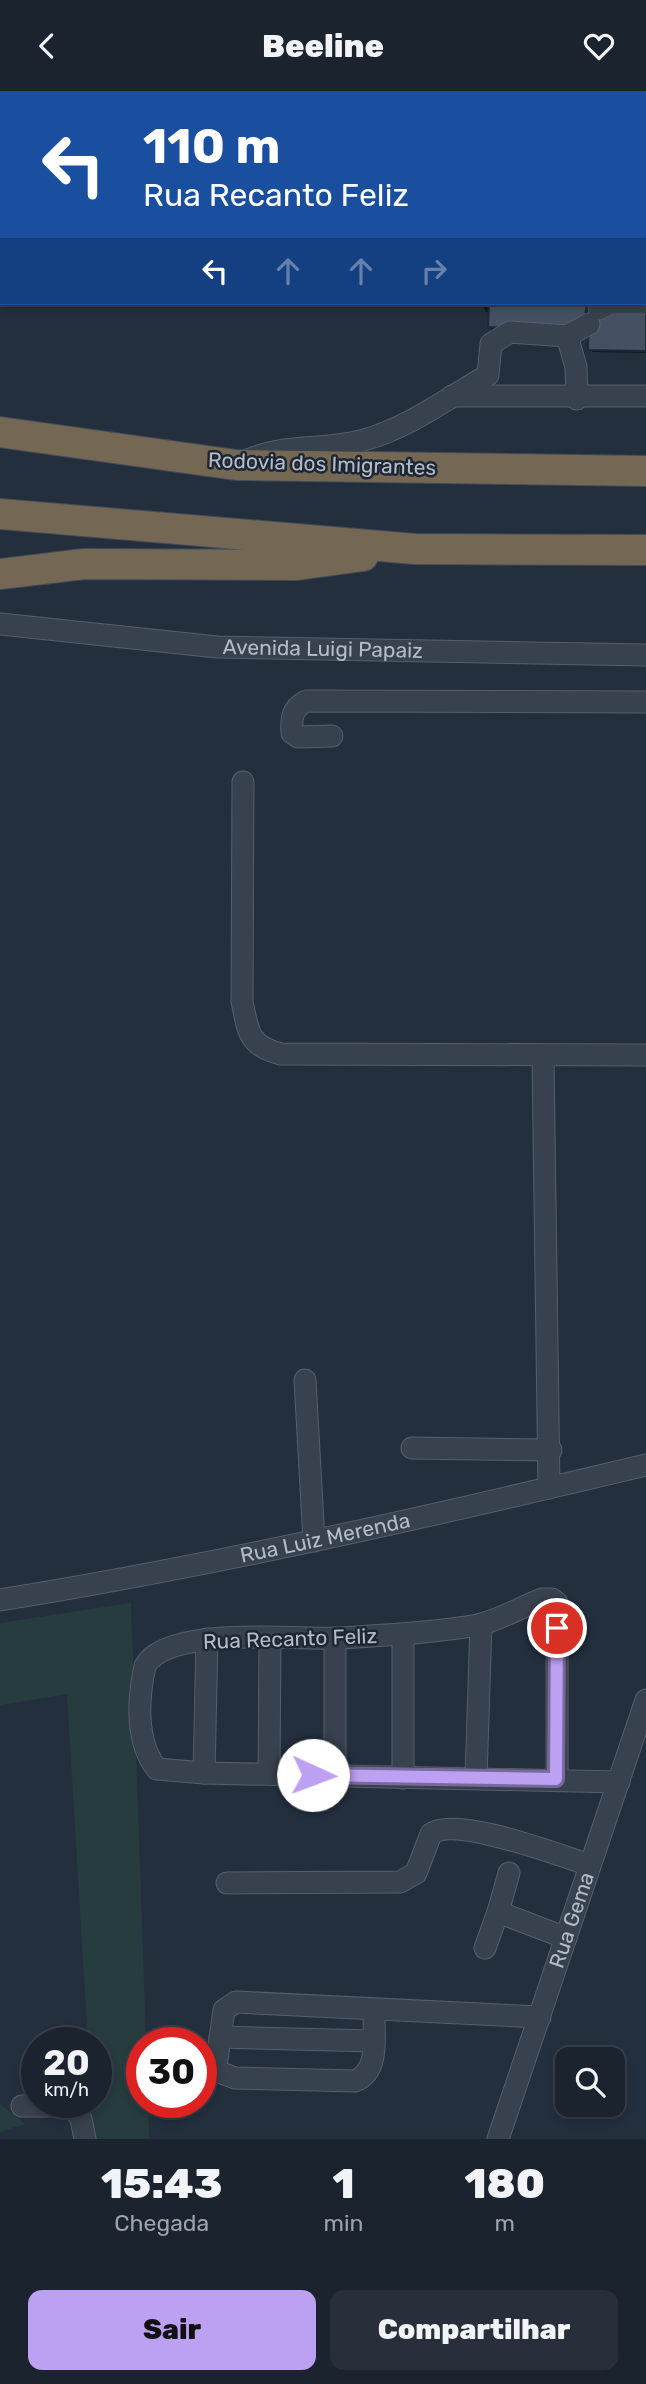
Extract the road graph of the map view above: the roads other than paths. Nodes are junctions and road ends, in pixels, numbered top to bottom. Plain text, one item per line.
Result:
1 (608, 305) edge
2 (567, 336) junction
3 (450, 396) junction
4 (646, 396) edge
5 (577, 398) junction
6 (0, 432) edge
7 (236, 465) junction
8 (646, 471) edge
9 (0, 513) edge
10 (415, 549) junction
11 (646, 550) edge
12 (0, 575) edge
13 (0, 624) edge
14 (646, 655) edge
15 (646, 702) edge
16 (332, 736) dead end
17 (243, 782) dead end
18 (646, 1055) edge
19 (543, 1057) junction
20 (305, 1380) dead end
21 (412, 1448) dead end
22 (551, 1450) junction
23 (646, 1465) edge
24 (549, 1488) junction
25 (314, 1541) junction
26 (0, 1600) edge
27 (481, 1624) junction
28 (403, 1634) junction
29 (270, 1638) junction
30 (335, 1638) junction
31 (207, 1639) junction
32 (646, 1700) edge
33 (204, 1773) junction
34 (269, 1774) junction
35 (335, 1776) junction
36 (403, 1778) junction
37 (476, 1778) junction
38 (556, 1779) junction
39 (619, 1782) junction
40 (590, 1865) junction
41 (509, 1874) dead end
42 (227, 1883) dead end
43 (498, 1912) junction
44 (566, 1938) junction
45 (485, 1948) dead end
46 (374, 2009) junction
47 (540, 2017) junction
48 (220, 2037) junction
49 (373, 2041) junction
50 (80, 2118) edge
51 (85, 2139) edge
52 (498, 2139) edge

1 - 2 street
2 - 3 street
2 - 5 street
3 - 5 street
3 - 7 street
4 - 5 street
6 - 7 highway, Rodovia dos Imigrantes
7 - 8 highway, Rodovia dos Imigrantes
9 - 10 highway
10 - 11 highway
10 - 12 highway
13 - 14 street, Avenida Luigi Papaiz
15 - 16 street
17 - 19 street
18 - 19 street
19 - 22 street
20 - 25 street
21 - 22 street
22 - 24 street
23 - 24 street, Rua Luiz Merenda
24 - 25 street, Rua Luiz Merenda
25 - 26 street, Rua Luiz Merenda
27 - 28 street, Rua Recanto Feliz
27 - 37 street
27 - 38 street, Rua Recanto Feliz
28 - 30 street, Rua Recanto Feliz
28 - 36 street
29 - 30 street, Rua Recanto Feliz
29 - 31 street, Rua Recanto Feliz
29 - 34 street
30 - 35 street
31 - 33 street
31 - 33 street, Rua Recanto Feliz
32 - 39 street, Rua Gema
33 - 34 street, Rua Recanto Feliz
34 - 35 street, Rua Recanto Feliz
35 - 36 street, Rua Recanto Feliz
36 - 37 street, Rua Recanto Feliz
37 - 38 street, Rua Recanto Feliz
38 - 39 street, Rua Recanto Feliz
39 - 40 street, Rua Gema
40 - 42 street
40 - 44 street, Rua Gema
41 - 43 street
43 - 44 street
43 - 45 street
44 - 47 street, Rua Gema
46 - 47 street
46 - 48 street
46 - 49 street
47 - 52 street, Rua Gema
48 - 49 street
48 - 49 street
50 - 51 street

